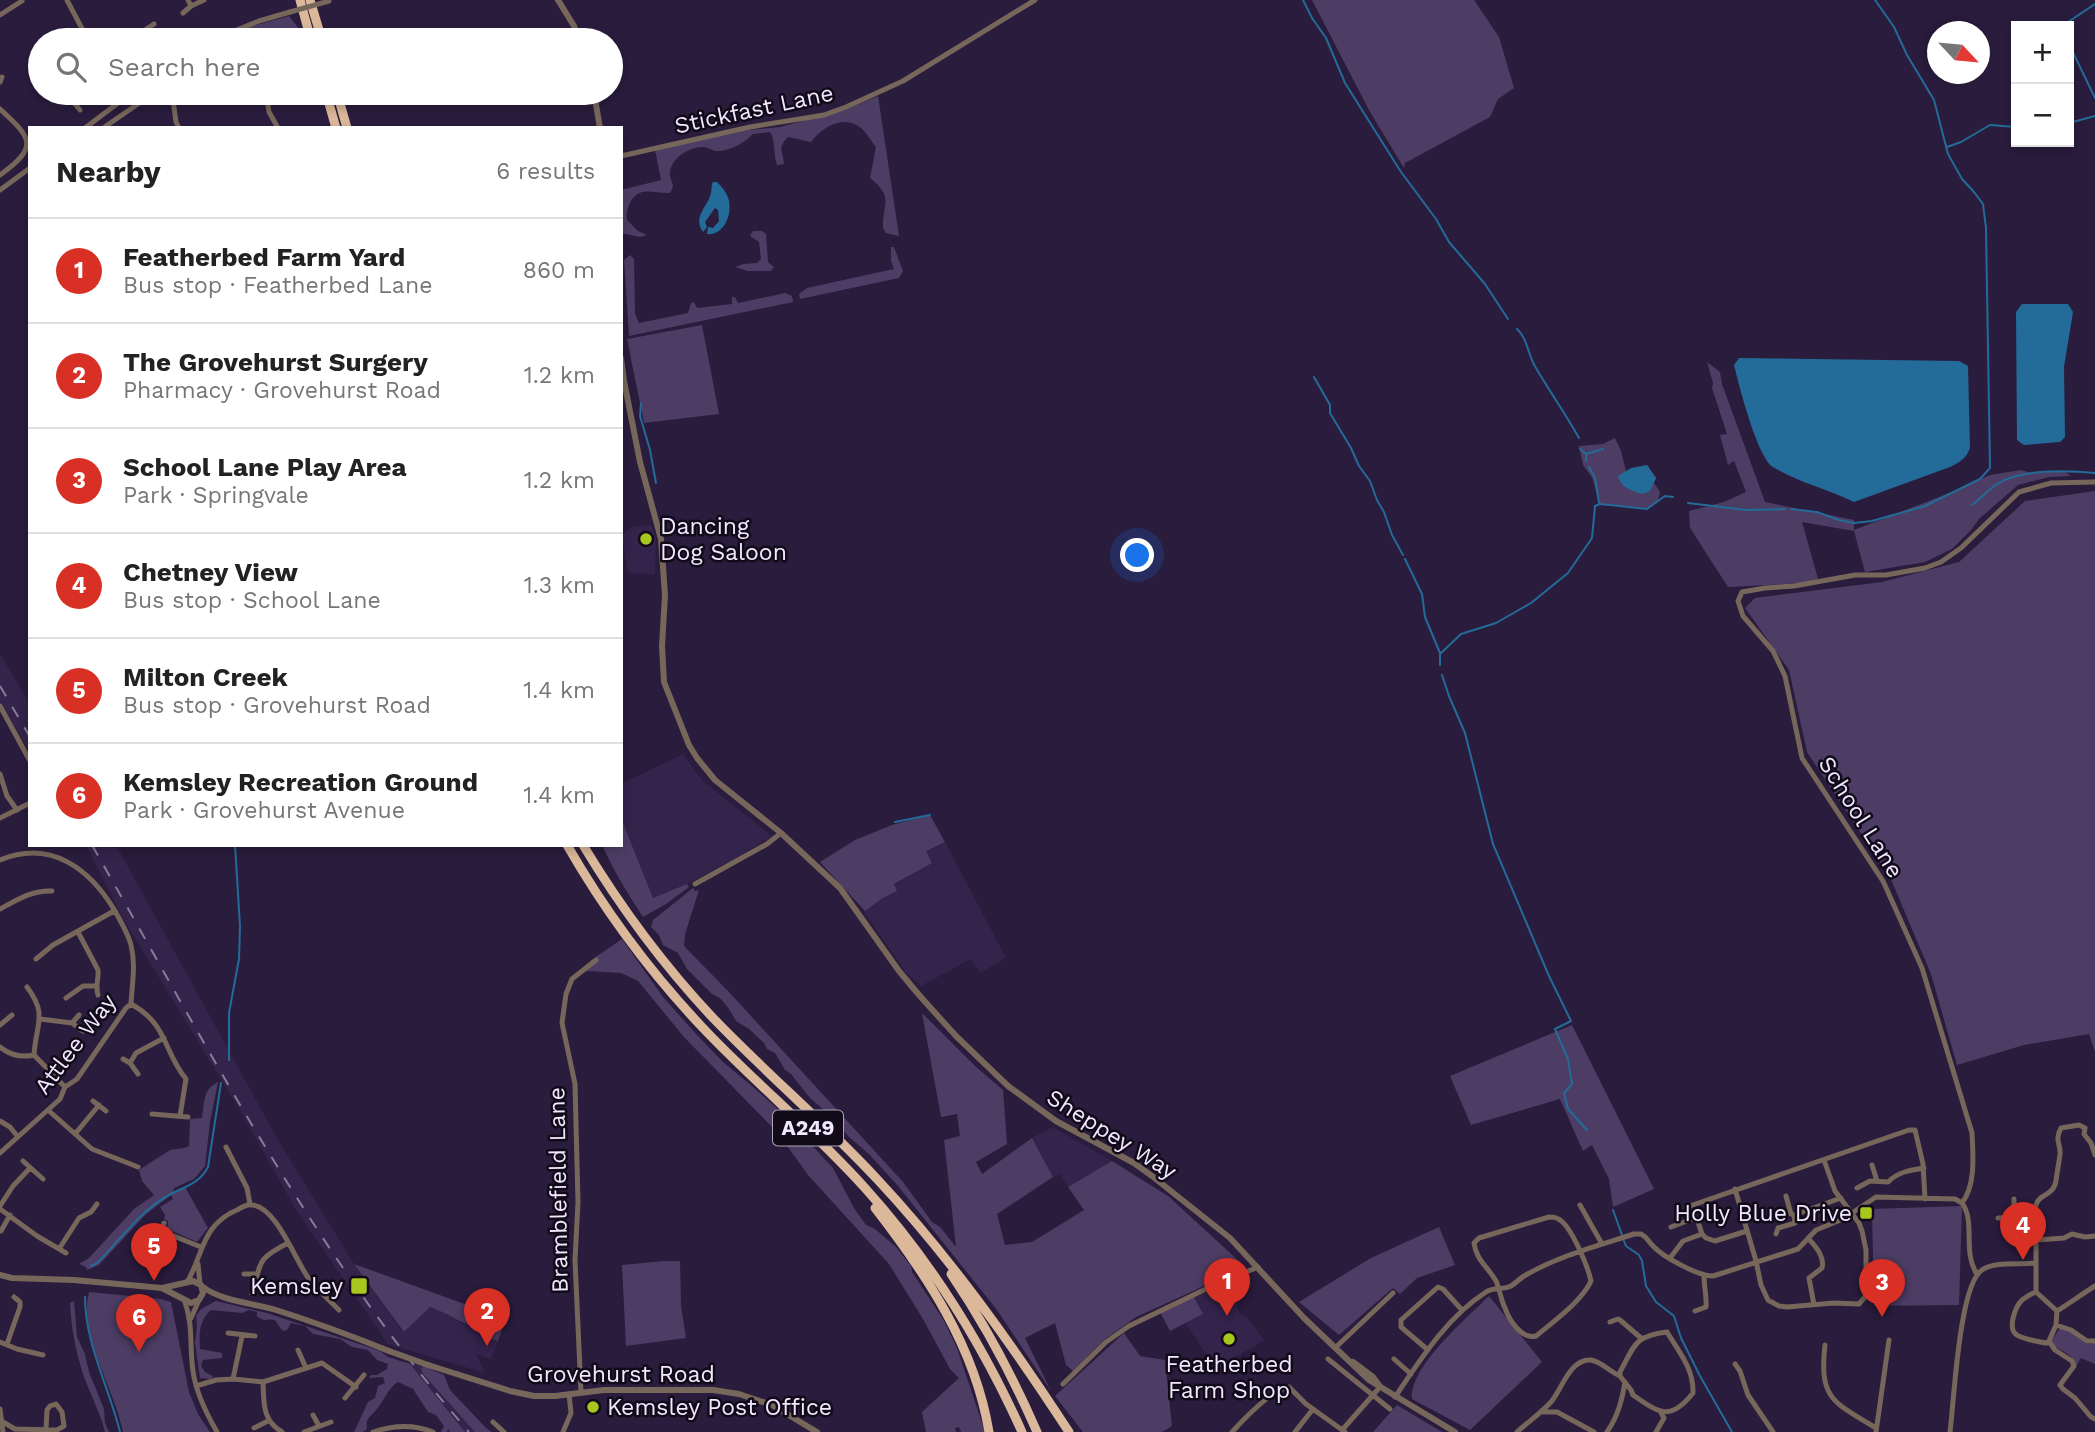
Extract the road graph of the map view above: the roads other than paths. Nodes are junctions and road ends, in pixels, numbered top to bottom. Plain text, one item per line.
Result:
1 (67, 0) edge
2 (204, 0) edge
3 (300, 0) edge
4 (310, 0) edge
5 (331, 0) edge
6 (558, 0) edge
7 (1035, 0) edge
8 (21, 1) edge
9 (190, 3) edge
10 (26, 9) dead end
11 (183, 13) dead end
12 (0, 15) edge
13 (154, 24) dead end
14 (79, 28) edge
15 (148, 28) edge
16 (241, 28) edge
17 (308, 28) edge
18 (318, 28) edge
19 (575, 28) edge
20 (76, 105) edge
21 (115, 105) edge
22 (137, 105) edge
23 (174, 105) edge
24 (268, 105) edge
25 (329, 105) edge
26 (340, 105) edge
27 (596, 105) edge
28 (0, 109) edge
29 (80, 110) dead end
30 (88, 126) edge
31 (106, 126) edge
32 (178, 126) edge
33 (278, 126) edge
34 (335, 126) edge
35 (346, 126) edge
36 (600, 126) edge
37 (28, 136) edge
38 (623, 156) edge
39 (28, 169) edge
40 (0, 175) edge
41 (0, 190) edge
42 (623, 373) edge
43 (2095, 482) edge
44 (0, 706) edge
45 (28, 757) edge
46 (0, 774) edge
47 (28, 804) edge
48 (17, 810) junction
49 (0, 818) edge
50 (781, 833) junction
51 (49, 847) edge
52 (568, 847) edge
53 (584, 847) edge
54 (49, 854) junction
55 (0, 860) edge
56 (695, 884) dead end
57 (52, 891) dead end
58 (0, 909) edge
59 (114, 911) junction
60 (78, 932) junction
61 (37, 945) dead end
62 (42, 953) junction
63 (36, 959) dead end
64 (596, 960) dead end
65 (96, 986) junction
66 (27, 987) dead end
67 (98, 995) dead end
68 (66, 999) dead end
69 (131, 1004) junction
70 (12, 1015) dead end
71 (79, 1015) dead end
72 (40, 1019) junction
73 (72, 1023) junction
74 (0, 1025) edge
75 (83, 1031) dead end
76 (164, 1038) junction
77 (0, 1047) edge
78 (34, 1055) junction
79 (123, 1059) dead end
80 (130, 1063) junction
81 (138, 1074) dead end
82 (65, 1087) junction
83 (48, 1110) junction
84 (106, 1111) dead end
85 (152, 1114) dead end
86 (180, 1116) junction
87 (188, 1117) dead end
88 (0, 1121) edge
89 (2095, 1124) edge
90 (2085, 1128) junction
91 (75, 1134) junction
92 (18, 1137) junction
93 (226, 1147) dead end
94 (0, 1153) edge
95 (2095, 1155) edge
96 (231, 1159) junction
97 (1824, 1160) junction
98 (23, 1161) dead end
99 (223, 1163) dead end
100 (1872, 1165) dead end
101 (138, 1167) dead end
102 (30, 1168) junction
103 (1924, 1168) junction
104 (875, 1177) junction
105 (43, 1179) dead end
106 (1877, 1181) junction
107 (865, 1188) junction
108 (1857, 1188) dead end
109 (1735, 1189) junction
110 (1786, 1196) dead end
111 (1841, 1198) junction
112 (1925, 1199) junction
113 (2014, 1199) dead end
114 (1962, 1203) junction
115 (97, 1204) dead end
116 (250, 1204) junction
117 (1580, 1205) dead end
118 (0, 1207) edge
119 (91, 1212) junction
120 (1852, 1213) junction
121 (10, 1215) junction
122 (1794, 1215) junction
123 (2014, 1216) junction
124 (2036, 1216) junction
125 (96, 1217) dead end
126 (1695, 1218) junction
127 (1998, 1218) dead end
128 (164, 1223) dead end
129 (1671, 1227) dead end
130 (1, 1231) edge
131 (161, 1231) junction
132 (1747, 1231) junction
133 (1702, 1234) junction
134 (1776, 1234) dead end
135 (2095, 1236) edge
136 (1808, 1238) junction
137 (2037, 1240) junction
138 (288, 1243) junction
139 (1602, 1244) junction
140 (201, 1247) junction
141 (59, 1249) junction
142 (1579, 1251) junction
143 (66, 1253) dead end
144 (149, 1255) dead end
145 (198, 1258) junction
146 (1670, 1258) junction
147 (1756, 1261) junction
148 (2035, 1263) junction
149 (1258, 1268) junction
150 (244, 1274) dead end
151 (256, 1274) junction
152 (1978, 1274) junction
153 (0, 1275) edge
154 (1704, 1276) junction
155 (186, 1283) junction
156 (201, 1285) junction
157 (2095, 1286) edge
158 (328, 1287) dead end
159 (162, 1288) junction
160 (1499, 1289) junction
161 (2036, 1292) junction
162 (322, 1293) junction
163 (1393, 1293) dead end
164 (252, 1294) dead end
165 (220, 1296) junction
166 (14, 1297) dead end
167 (183, 1299) junction
168 (200, 1299) junction
169 (1814, 1305) junction
170 (340, 1310) dead end
171 (1462, 1310) junction
172 (1695, 1311) dead end
173 (2057, 1311) junction
174 (190, 1321) junction
175 (1610, 1322) dead end
176 (2056, 1325) junction
177 (228, 1333) dead end
178 (242, 1336) junction
179 (255, 1336) dead end
180 (1640, 1338) junction
181 (1889, 1340) dead end
182 (2095, 1341) edge
183 (0, 1342) edge
184 (2049, 1343) junction
185 (7, 1344) junction
186 (1825, 1345) dead end
187 (1336, 1347) junction
188 (298, 1350) dead end
189 (1428, 1350) junction
190 (43, 1355) dead end
191 (1328, 1359) dead end
192 (1394, 1359) dead end
193 (1735, 1364) dead end
194 (306, 1368) junction
195 (1411, 1374) junction
196 (364, 1375) dead end
197 (1620, 1376) junction
198 (233, 1379) junction
199 (263, 1382) junction
200 (1625, 1382) junction
201 (1063, 1384) dead end
202 (196, 1386) junction
203 (356, 1387) junction
204 (1380, 1387) junction
205 (581, 1392) junction
206 (569, 1394) junction
207 (1373, 1395) junction
208 (1395, 1397) junction
209 (345, 1398) dead end
210 (1553, 1400) junction
211 (0, 1409) edge
212 (1313, 1409) junction
213 (1390, 1409) dead end
214 (1660, 1411) junction
215 (1541, 1412) junction
216 (1557, 1412) junction
217 (313, 1415) dead end
218 (2095, 1419) edge
219 (268, 1421) junction
220 (3, 1422) junction
221 (331, 1422) dead end
222 (493, 1422) dead end
223 (505, 1423) dead end
224 (319, 1426) junction
225 (254, 1428) dead end
226 (46, 1429) junction
227 (1876, 1430) edge
228 (502, 1431) edge
229 (1344, 1431) edge
230 (3, 1432) edge
231 (218, 1432) edge
232 (282, 1432) edge
233 (304, 1432) edge
234 (373, 1432) edge
235 (433, 1432) edge
236 (563, 1432) edge
237 (817, 1432) edge
238 (989, 1432) edge
239 (1022, 1432) edge
240 (1037, 1432) edge
241 (1069, 1432) edge
242 (1233, 1432) edge
243 (1295, 1432) edge
244 (1455, 1432) edge
245 (1519, 1432) edge
246 (1594, 1432) edge
247 (1607, 1432) edge
248 (1656, 1432) edge
249 (1773, 1432) edge
250 (1950, 1432) edge

1 - 14 street
2 - 9 street
3 - 17 highway
4 - 18 highway
5 - 16 street, bridge
6 - 19 street
7 - 38 street, Stickfast Lane
8 - 10 street
8 - 12 street
9 - 11 street
13 - 15 street
20 - 29 street
21 - 30 street
22 - 31 street
23 - 32 street
24 - 33 street
25 - 34 highway
26 - 35 highway
27 - 36 street
28 - 37 street
37 - 40 street
39 - 41 street
42 - 50 street, Sheppey Way
43 - 114 street, School Lane
44 - 45 street
46 - 48 street
47 - 48 street
48 - 49 street
50 - 56 street
50 - 149 street, Sheppey Way
51 - 54 street
52 - 107 highway, A249
53 - 104 highway, A249
54 - 55 street
54 - 59 street, Attlee Way
57 - 58 street
59 - 60 street
59 - 69 street, Attlee Way
60 - 62 street
60 - 65 street
61 - 62 street
62 - 63 street
64 - 205 street, Bramblefield Lane
65 - 67 street
65 - 68 street
66 - 72 street
69 - 76 street
69 - 82 street, Attlee Way
70 - 74 street
71 - 73 street
72 - 73 street
72 - 78 street
73 - 75 street
76 - 80 street
76 - 86 street
77 - 78 street
78 - 82 street
79 - 80 street
80 - 81 street
82 - 83 street, Attlee Way
83 - 91 street
83 - 92 street, Attlee Way
84 - 91 street
85 - 86 street
86 - 87 street
88 - 92 street
89 - 90 street
90 - 95 street
90 - 124 street
91 - 101 street
92 - 94 street, Attlee Way
93 - 96 street
96 - 99 street
96 - 116 street
97 - 103 street
97 - 109 street
97 - 111 street
98 - 102 street
100 - 106 street
102 - 105 street
102 - 118 street
103 - 106 street
103 - 112 street
104 - 240 highway, A249
104 - 241 highway, A249
106 - 108 street
107 - 238 highway, A249
107 - 239 highway, A249
109 - 126 street
109 - 132 street
110 - 122 street
111 - 120 street
111 - 122 street
112 - 114 street
112 - 120 street
113 - 123 street
114 - 152 street, School Lane
115 - 119 street
116 - 138 street
116 - 140 street
117 - 139 street
118 - 121 street
119 - 125 street
119 - 141 street
120 - 136 street
120 - 169 street
121 - 130 street
121 - 141 street
122 - 134 street
123 - 124 street
123 - 127 street
124 - 137 street
126 - 129 street
126 - 133 street
128 - 131 street
131 - 140 street
131 - 144 street
132 - 133 street
132 - 147 street
133 - 146 street
135 - 137 street
136 - 147 street
136 - 169 street
137 - 148 street
138 - 151 street
138 - 162 street
139 - 142 street
139 - 146 street
140 - 145 street
141 - 143 street
142 - 160 street
142 - 160 street
142 - 160 street
145 - 155 street
145 - 156 street
146 - 154 street
147 - 154 street
147 - 169 street
148 - 152 street
148 - 161 street
149 - 187 street, Sheppey Way
149 - 201 street
150 - 151 street
151 - 164 street
152 - 250 street
153 - 159 street
154 - 172 street
155 - 156 street
155 - 159 street
155 - 167 street
156 - 165 street, Grovehurst Road
156 - 168 street
157 - 173 street
158 - 162 street
159 - 167 street
160 - 171 street
161 - 173 street
161 - 184 street
162 - 170 street
163 - 187 street
165 - 168 street, Grovehurst Road
165 - 206 street, Grovehurst Road, bridge
166 - 185 street
167 - 168 street
167 - 174 street
168 - 174 street
171 - 189 street
171 - 189 street
173 - 176 street
174 - 202 street
175 - 180 street
176 - 182 street
176 - 184 street
177 - 178 street
178 - 179 street
178 - 198 street
180 - 197 street
180 - 214 street
181 - 227 street
183 - 185 street
184 - 218 street
185 - 190 street
186 - 227 street
187 - 204 street, Sheppey Way
188 - 194 street
189 - 195 street
191 - 207 street
192 - 195 street
193 - 249 street
194 - 199 street
194 - 203 street
195 - 208 street
196 - 203 street
197 - 200 street
197 - 210 street
198 - 199 street
198 - 202 street
199 - 219 street
200 - 214 street
200 - 247 street
202 - 231 street
203 - 209 street
204 - 207 street
204 - 208 street
205 - 206 street, Grovehurst Road
205 - 237 street, Grovehurst Road
206 - 236 street
207 - 213 street
207 - 229 street
208 - 244 street
210 - 215 street
210 - 216 street
211 - 220 street
212 - 229 street
212 - 242 street
212 - 243 street
214 - 248 street
215 - 216 street
215 - 245 street
216 - 246 street
217 - 224 street
219 - 225 street
219 - 232 street
220 - 226 street
220 - 230 street
221 - 224 street
222 - 228 street
223 - 228 street
224 - 233 street
226 - 226 street
234 - 235 street

